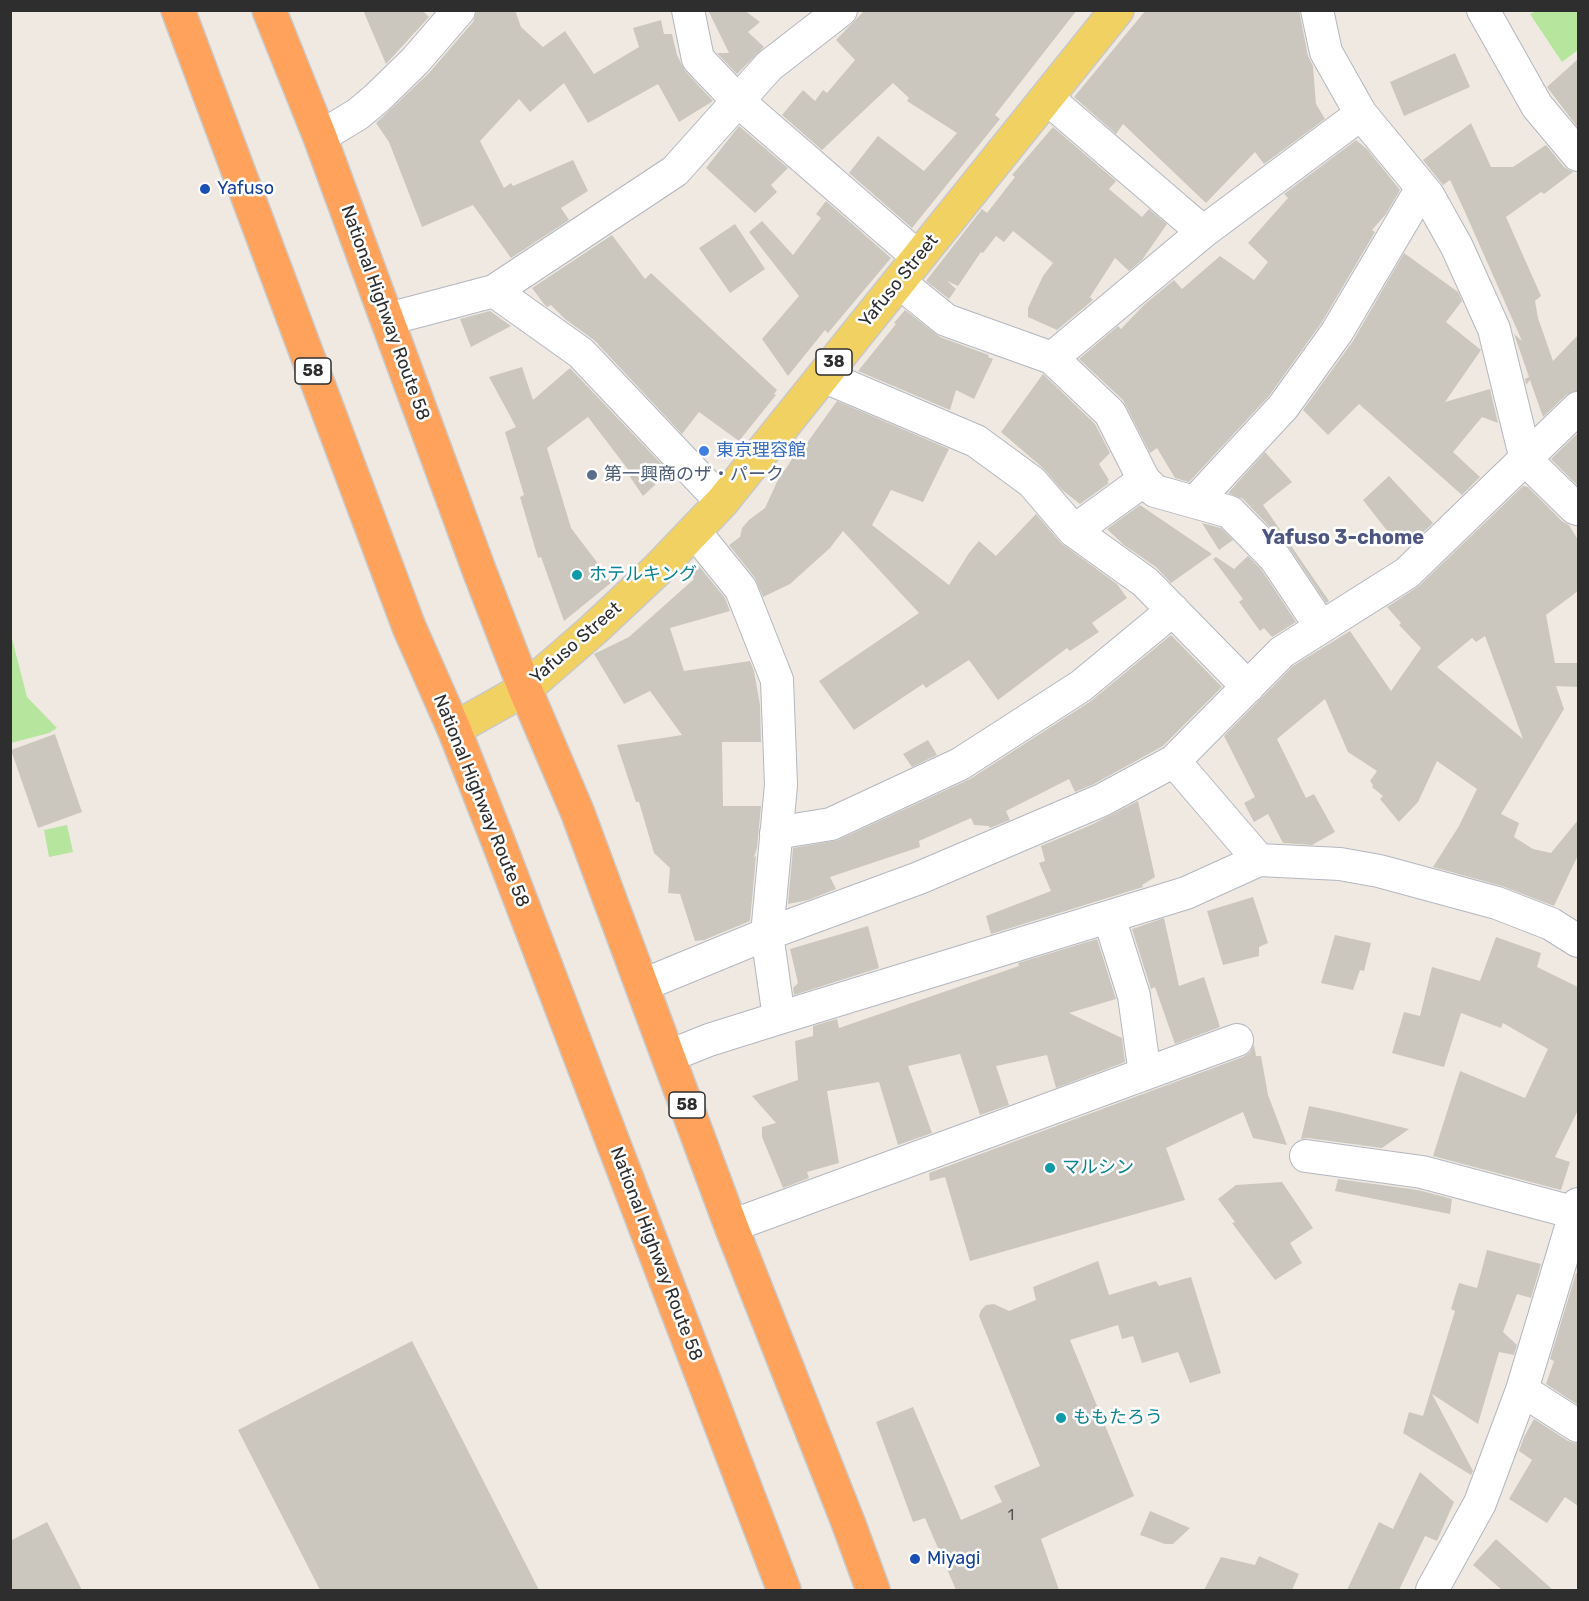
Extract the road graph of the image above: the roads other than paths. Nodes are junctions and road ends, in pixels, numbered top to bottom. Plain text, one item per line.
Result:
1 (178, 10) edge
2 (269, 10) edge
3 (459, 10) edge
4 (688, 10) edge
5 (841, 10) edge
6 (1117, 10) edge
7 (1317, 10) edge
8 (1483, 10) edge
9 (1047, 98) junction
10 (738, 101) junction
11 (1361, 114) junction
12 (320, 136) junction
13 (1578, 155) edge
14 (1422, 188) junction
15 (1203, 232) junction
16 (909, 269) junction
17 (494, 291) junction
18 (388, 320) junction
19 (1052, 358) junction
20 (823, 376) junction
21 (1578, 408) edge
22 (1526, 460) junction
23 (1144, 480) junction
24 (722, 502) junction
25 (1195, 502) junction
26 (1578, 509) edge
27 (1074, 531) junction
28 (694, 532) junction
29 (1173, 610) junction
30 (1321, 627) junction
31 (1248, 687) junction
32 (525, 689) junction
33 (454, 729) junction
34 (1174, 761) junction
35 (776, 833) junction
36 (1259, 860) junction
37 (1109, 917) junction
38 (767, 934) junction
39 (1578, 941) edge
40 (643, 985) junction
41 (779, 1018) junction
42 (1238, 1040) dead end
43 (669, 1056) junction
44 (1145, 1074) junction
45 (1306, 1156) dead end
46 (1577, 1208) edge
47 (731, 1226) junction
48 (1522, 1390) junction
49 (1578, 1425) edge
50 (784, 1590) edge
51 (873, 1590) edge
52 (1432, 1590) edge

1 - 33 highway, National Highway Route 58 / 58
2 - 12 highway, National Highway Route 58 / 58
3 - 12 street
4 - 10 street
5 - 10 street
6 - 9 main road, Yafuso Street / 38
7 - 11 street
8 - 13 street
9 - 15 street
9 - 16 main road, Yafuso Street / 38
10 - 16 street
10 - 17 street
11 - 14 street
11 - 15 street
12 - 18 highway, National Highway Route 58 / 58
14 - 22 street
14 - 25 street
15 - 19 street
16 - 19 street
16 - 20 main road, Yafuso Street / 38
17 - 18 street
17 - 24 street
18 - 32 highway, National Highway Route 58 / 58
19 - 23 street
20 - 24 main road, Yafuso Street / 38
20 - 27 street
21 - 22 street
22 - 26 street
22 - 30 street
23 - 25 street
23 - 27 street
24 - 28 main road, Yafuso Street / 38
25 - 30 street
27 - 29 street
28 - 32 main road, Yafuso Street / 38
28 - 35 street
29 - 31 street
29 - 35 street
30 - 31 street
31 - 34 street
32 - 33 main road, Yafuso Street / 38
32 - 40 highway, National Highway Route 58 / 58
33 - 50 highway, National Highway Route 58 / 58
34 - 36 street
34 - 38 street
35 - 38 street
36 - 37 street
36 - 39 street
37 - 41 street
37 - 44 street
38 - 40 street
38 - 41 street
40 - 43 highway, National Highway Route 58 / 58
41 - 43 street
42 - 44 street
43 - 47 highway, National Highway Route 58 / 58
44 - 47 street
45 - 46 street
46 - 48 street
47 - 51 highway, National Highway Route 58 / 58
48 - 49 street
48 - 52 street

